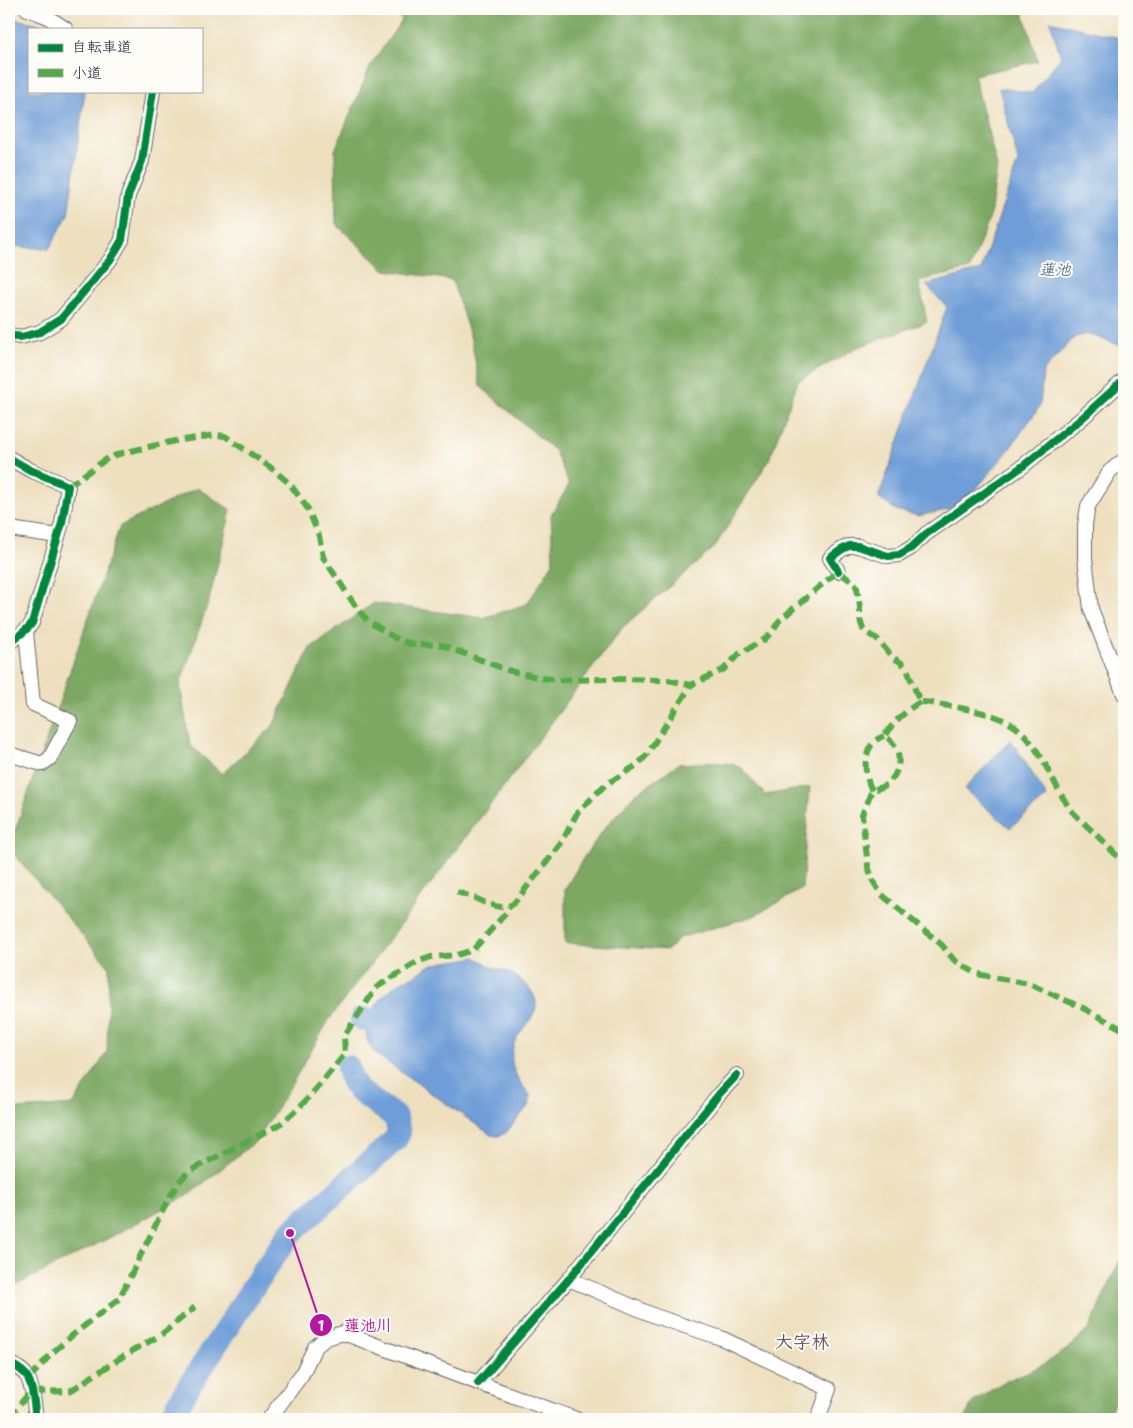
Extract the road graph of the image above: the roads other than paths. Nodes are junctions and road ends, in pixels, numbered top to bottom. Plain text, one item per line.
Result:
1 (26, 9) edge
2 (64, 28) edge
3 (153, 92) edge
4 (9, 335) edge
5 (1124, 380) edge
6 (9, 458) edge
7 (1124, 460) edge
8 (9, 531) edge
9 (58, 536) junction
10 (838, 571) dead end
11 (26, 632) junction
12 (9, 643) edge
13 (1124, 694) edge
14 (9, 754) edge
15 (737, 1075) dead end
16 (569, 1279) junction
17 (9, 1362) edge
18 (478, 1383) junction
19 (36, 1419) edge
20 (269, 1419) edge
21 (576, 1419) edge
22 (818, 1419) edge

1 - 2 street
3 - 4 street
5 - 10 street
6 - 9 street
7 - 13 street
8 - 9 street
9 - 11 street
11 - 12 street
11 - 14 street
15 - 16 street
16 - 18 street
16 - 22 street
17 - 19 street
18 - 20 street
18 - 21 street

